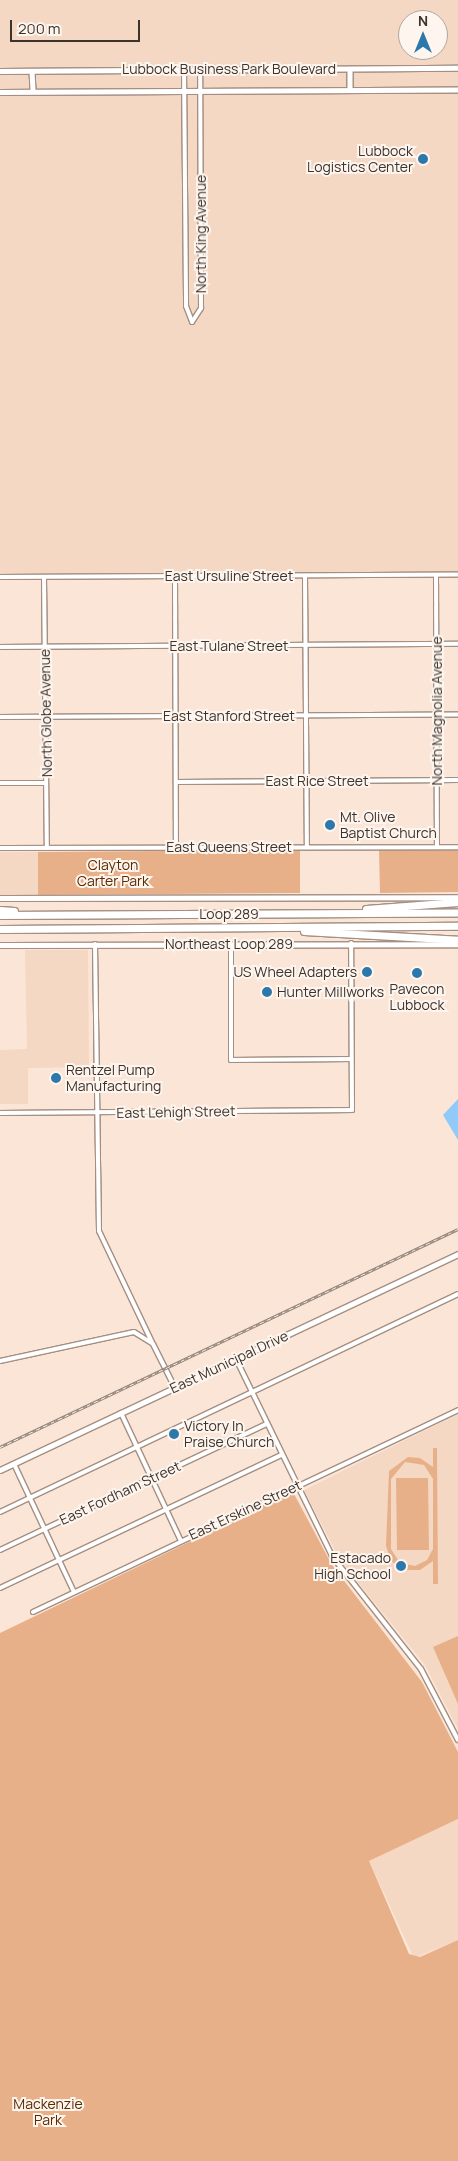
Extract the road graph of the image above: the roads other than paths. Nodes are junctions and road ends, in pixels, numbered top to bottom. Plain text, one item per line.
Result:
1 (458, 68) edge
2 (350, 69) junction
3 (184, 70) junction
4 (200, 70) junction
5 (0, 71) edge
6 (32, 71) junction
7 (184, 89) junction
8 (200, 89) junction
9 (350, 90) junction
10 (458, 90) edge
11 (33, 91) junction
12 (0, 92) edge
13 (436, 575) junction
14 (458, 575) edge
15 (174, 576) junction
16 (305, 576) junction
17 (0, 577) edge
18 (44, 577) junction
19 (458, 644) edge
20 (306, 645) junction
21 (436, 645) junction
22 (175, 646) junction
23 (0, 647) edge
24 (45, 647) junction
25 (437, 715) junction
26 (458, 715) edge
27 (175, 716) junction
28 (306, 716) junction
29 (0, 717) edge
30 (46, 717) junction
31 (437, 780) junction
32 (458, 780) edge
33 (306, 781) junction
34 (176, 782) junction
35 (0, 783) edge
36 (46, 783) junction
37 (458, 846) edge
38 (306, 847) junction
39 (437, 847) junction
40 (0, 848) edge
41 (47, 848) junction
42 (176, 848) junction
43 (458, 897) edge
44 (0, 898) edge
45 (458, 902) edge
46 (0, 910) edge
47 (458, 913) edge
48 (87, 914) junction
49 (254, 914) junction
50 (0, 915) edge
51 (458, 926) edge
52 (259, 927) junction
53 (107, 928) junction
54 (0, 929) edge
55 (0, 934) edge
56 (458, 940) edge
57 (351, 943) junction
58 (95, 944) junction
59 (231, 944) junction
60 (458, 944) edge
61 (0, 945) edge
62 (352, 1059) junction
63 (96, 1112) junction
64 (0, 1113) edge
65 (458, 1254) edge
66 (458, 1294) edge
67 (152, 1342) junction
68 (236, 1359) junction
69 (0, 1361) edge
70 (175, 1388) junction
71 (252, 1392) junction
72 (458, 1410) edge
73 (121, 1413) junction
74 (267, 1424) junction
75 (137, 1447) junction
76 (282, 1455) junction
77 (14, 1464) junction
78 (0, 1470) edge
79 (152, 1478) junction
80 (297, 1486) junction
81 (30, 1498) junction
82 (167, 1509) junction
83 (0, 1512) edge
84 (45, 1529) junction
85 (181, 1541) junction
86 (0, 1550) edge
87 (60, 1560) junction
88 (0, 1588) edge
89 (74, 1592) junction
90 (33, 1612) dead end
91 (458, 1740) edge

1 - 2 street, Lubbock Business Park Boulevard
2 - 4 street, Lubbock Business Park Boulevard
2 - 9 street
3 - 4 street, Lubbock Business Park Boulevard
3 - 6 street, Lubbock Business Park Boulevard
3 - 7 street, North King Avenue
4 - 8 street, North King Avenue
5 - 6 street, Lubbock Business Park Boulevard
6 - 11 street
7 - 8 street, Lubbock Business Park Boulevard
7 - 8 street, North King Avenue
7 - 11 street, Lubbock Business Park Boulevard
8 - 9 street, Lubbock Business Park Boulevard
9 - 10 street, Lubbock Business Park Boulevard
11 - 12 street, Lubbock Business Park Boulevard
13 - 14 street, East Ursuline Street
13 - 16 street, East Ursuline Street
13 - 21 street, North Magnolia Avenue
15 - 16 street, East Ursuline Street
15 - 18 street, East Ursuline Street
15 - 22 street
16 - 20 street
17 - 18 street, East Ursuline Street
18 - 24 street, North Globe Avenue
19 - 21 street, East Tulane Street
20 - 21 street, East Tulane Street
20 - 22 street, East Tulane Street
20 - 28 street
21 - 25 street, North Magnolia Avenue
22 - 24 street, East Tulane Street
22 - 27 street
23 - 24 street, East Tulane Street
24 - 30 street, North Globe Avenue
25 - 26 street, East Stanford Street
25 - 28 street, East Stanford Street
25 - 31 street, North Magnolia Avenue
27 - 28 street, East Stanford Street
27 - 30 street, East Stanford Street
27 - 34 street
28 - 33 street
29 - 30 street, East Stanford Street
30 - 36 street, North Globe Avenue
31 - 32 street, East Rice Street
31 - 33 street, East Rice Street
31 - 39 street, North Magnolia Avenue
33 - 34 street, East Rice Street
33 - 38 street
34 - 42 street
35 - 36 street
36 - 41 street, North Globe Avenue
37 - 39 street, East Queens Street
38 - 39 street, East Queens Street
38 - 42 street, East Queens Street
40 - 41 street, East Queens Street
41 - 42 street, East Queens Street
43 - 44 main road
45 - 49 highway
46 - 48 highway
47 - 49 highway, Loop 289
48 - 49 highway, Loop 289
48 - 50 highway, Loop 289
51 - 52 highway, Loop 289
52 - 53 highway, Loop 289
52 - 56 highway
53 - 54 highway, Loop 289
53 - 55 highway
57 - 59 main road, Northeast Loop 289
57 - 60 main road, Northeast Loop 289
57 - 62 street
58 - 59 main road, Northeast Loop 289
58 - 61 main road, Northeast Loop 289
58 - 63 street
59 - 62 street
62 - 63 street, East Lehigh Street
63 - 64 street, East Lehigh Street
63 - 67 street
65 - 68 street, East Municipal Drive
66 - 71 street
67 - 69 street
67 - 70 street
68 - 70 street, East Municipal Drive
68 - 71 street
70 - 73 street, East Municipal Drive
71 - 74 street
71 - 75 street
72 - 80 street, East Erskine Street
73 - 75 street
73 - 77 street, East Municipal Drive
74 - 76 street
74 - 79 street, East Fordham Street
75 - 79 street
75 - 81 street
76 - 80 street
76 - 82 street
77 - 78 street, East Municipal Drive
77 - 81 street
79 - 82 street
79 - 84 street, East Fordham Street
80 - 85 street, East Erskine Street
80 - 91 street
81 - 83 street
81 - 84 street
82 - 85 street
82 - 87 street
84 - 86 street, East Fordham Street
84 - 87 street
85 - 89 street, East Erskine Street
87 - 88 street
87 - 89 street
89 - 90 street, East Erskine Street

